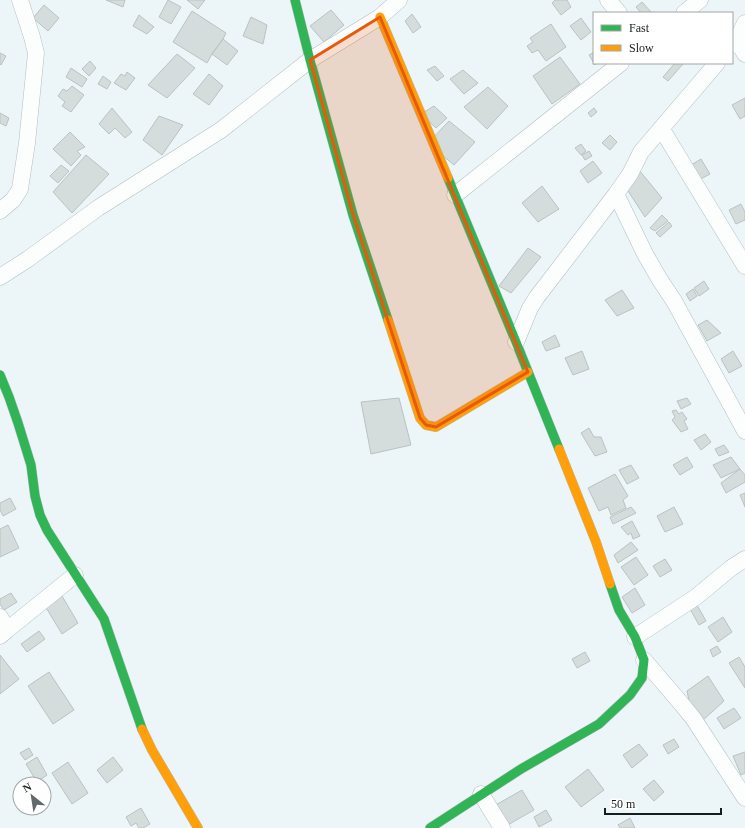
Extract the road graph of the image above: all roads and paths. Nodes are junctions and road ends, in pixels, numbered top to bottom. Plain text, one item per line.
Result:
1 (20, 0) edge
2 (295, 0) edge
3 (399, 0) edge
4 (608, 0) edge
5 (700, 0) edge
6 (618, 12) edge
7 (685, 12) edge
8 (380, 17) junction
9 (745, 23) edge
10 (734, 43) edge
11 (745, 54) edge
12 (310, 60) junction
13 (620, 64) edge
14 (716, 64) edge
15 (661, 128) junction
16 (616, 194) junction
17 (455, 195) junction
18 (0, 211) edge
19 (745, 266) edge
20 (0, 276) edge
21 (516, 342) junction
22 (528, 372) junction
23 (0, 375) edge
24 (745, 431) edge
25 (744, 563) edge
26 (75, 574) junction
27 (2, 628) edge
28 (635, 636) junction
29 (644, 660) junction
30 (481, 794) junction
31 (745, 798) edge
32 (198, 828) edge
33 (430, 828) edge
34 (502, 828) edge

1 - 18 street
2 - 12 street
3 - 8 street
4 - 6 street
5 - 7 street
8 - 12 street
8 - 17 street
9 - 10 street
10 - 11 street
12 - 20 street
12 - 22 street
13 - 17 street
14 - 15 street
15 - 16 street
15 - 19 street
16 - 21 street
16 - 24 street
17 - 21 street
21 - 22 street
22 - 28 street
23 - 26 street
25 - 28 street
26 - 27 street
26 - 32 street
28 - 29 street
29 - 30 street
29 - 31 street
30 - 33 street
30 - 34 street

